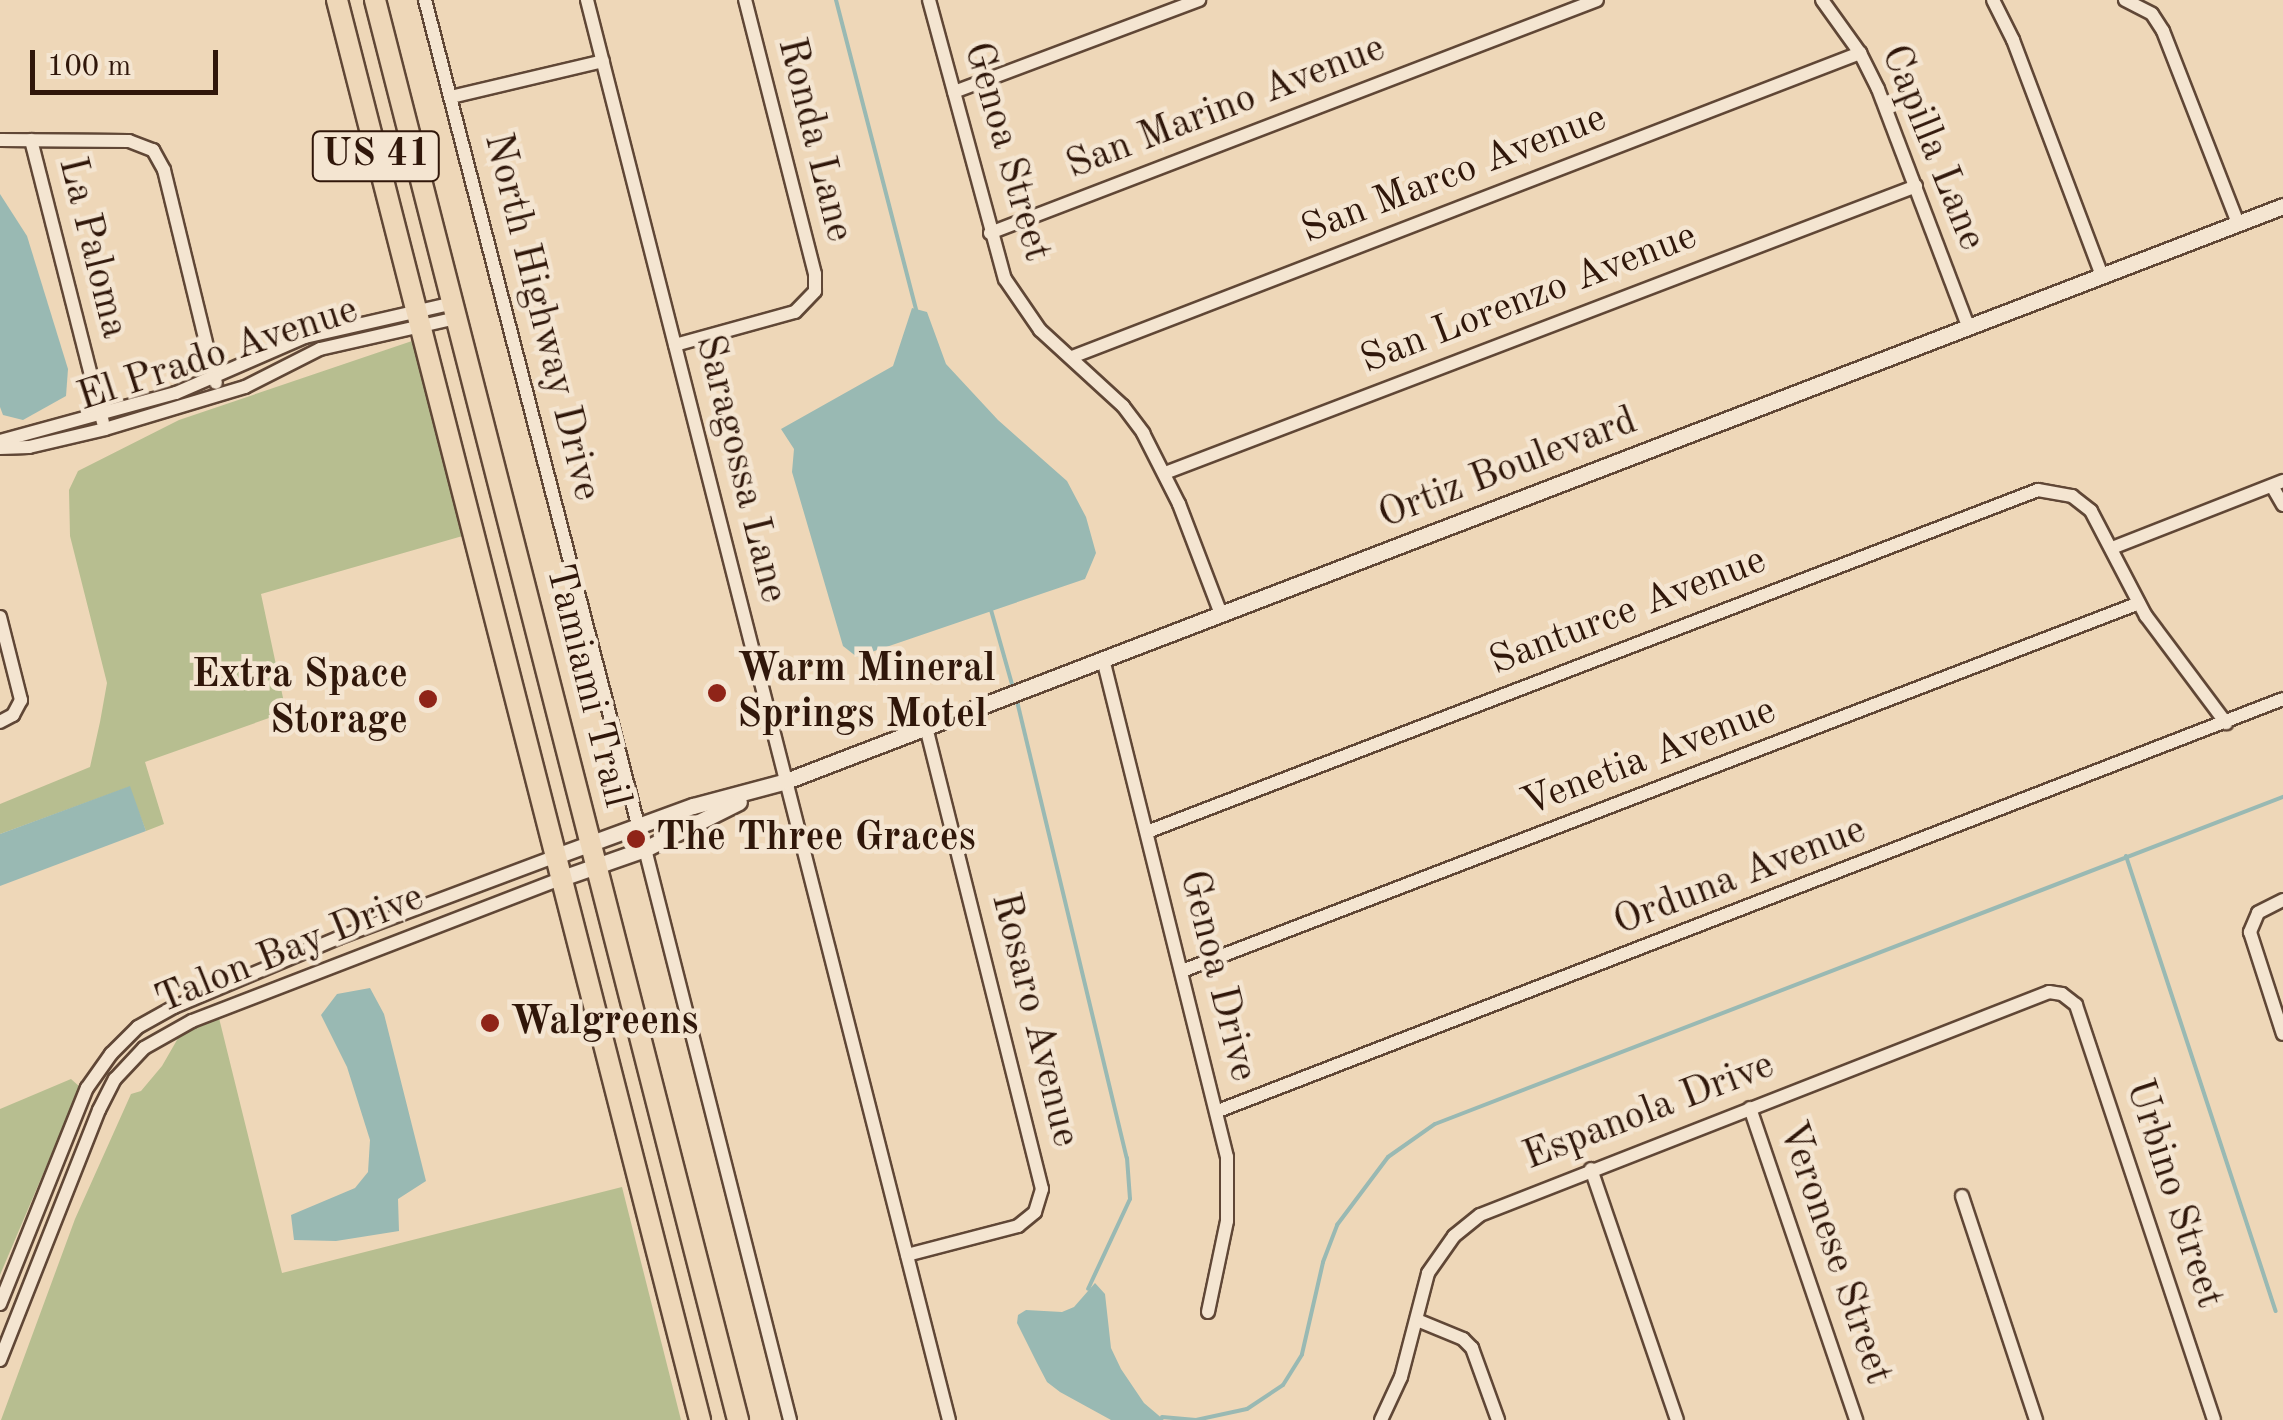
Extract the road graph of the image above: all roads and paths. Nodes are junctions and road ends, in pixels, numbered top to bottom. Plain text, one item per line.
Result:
1 (336, 0) edge
2 (376, 0) edge
3 (426, 0) edge
4 (587, 0) edge
5 (745, 0) edge
6 (930, 0) edge
7 (1199, 0) edge
8 (1596, 0) edge
9 (1822, 0) edge
10 (1993, 0) edge
11 (2125, 0) edge
12 (1860, 53) junction
13 (603, 61) junction
14 (954, 92) junction
15 (450, 97) junction
16 (0, 140) edge
17 (31, 140) junction
18 (1916, 186) junction
19 (2283, 206) edge
20 (2238, 223) junction
21 (990, 233) junction
22 (2102, 275) junction
23 (455, 311) junction
24 (418, 319) junction
25 (1969, 328) junction
26 (296, 340) junction
27 (675, 344) junction
28 (302, 355) junction
29 (1072, 357) junction
30 (215, 378) junction
31 (219, 394) junction
32 (103, 423) junction
33 (0, 440) edge
34 (0, 448) edge
35 (1166, 473) junction
36 (2278, 483) edge
37 (2283, 505) edge
38 (2112, 548) junction
39 (2139, 603) junction
40 (1221, 614) junction
41 (0, 618) edge
42 (1102, 659) junction
43 (2283, 699) edge
44 (0, 722) edge
45 (2226, 723) junction
46 (926, 728) junction
47 (786, 781) junction
48 (756, 792) junction
49 (638, 825) junction
50 (1147, 832) junction
51 (591, 844) junction
52 (645, 849) junction
53 (556, 856) junction
54 (596, 866) junction
55 (562, 878) junction
56 (2283, 900) edge
57 (1182, 971) junction
58 (2062, 994) joint
59 (2283, 1034) edge
60 (1750, 1108) junction
61 (1218, 1112) junction
62 (1591, 1170) junction
63 (1962, 1196) dead end
64 (906, 1255) junction
65 (0, 1304) edge
66 (1208, 1312) dead end
67 (1417, 1320) junction
68 (0, 1360) edge
69 (700, 1420) edge
70 (738, 1420) edge
71 (790, 1420) edge
72 (949, 1420) edge
73 (1381, 1420) edge
74 (1498, 1420) edge
75 (1677, 1420) edge
76 (1856, 1420) edge
77 (2036, 1420) edge
78 (2214, 1420) edge

1 - 24 main road, US 41
2 - 23 main road, US 41
3 - 15 street, North Highway Drive
4 - 13 street, Saragossa Lane
5 - 27 street, Ronda Lane
6 - 14 street, Genoa Street
7 - 14 street
8 - 21 street, San Marino Avenue
9 - 12 street, Capilla Lane
10 - 22 street
11 - 20 street
12 - 18 street, Capilla Lane
12 - 29 street, San Marco Avenue
13 - 15 street
13 - 27 street, Saragossa Lane
14 - 21 street, Genoa Street
15 - 49 street, North Highway Drive
16 - 17 street
17 - 30 street
17 - 32 street, La Paloma
18 - 25 street, Capilla Lane
18 - 35 street, San Lorenzo Avenue
19 - 20 street, Ortiz Boulevard
20 - 22 street, Ortiz Boulevard
21 - 29 street, Genoa Street
22 - 25 street, Ortiz Boulevard
23 - 24 street
23 - 51 main road, Tamiami Trail / US 41
24 - 26 street
24 - 28 street, El Prado Avenue
24 - 53 main road, Tamiami Trail / US 41
25 - 40 street, Ortiz Boulevard
26 - 28 street
26 - 30 street
27 - 47 street, Saragossa Lane
28 - 31 street, El Prado Avenue
29 - 35 street, Genoa Street
30 - 31 street
30 - 32 street
31 - 32 street, El Prado Avenue
32 - 33 street
32 - 34 street, El Prado Avenue
35 - 40 street, Genoa Street
36 - 37 street
36 - 38 street
38 - 39 street, Santurce Avenue
38 - 50 street, Santurce Avenue
39 - 45 street, Santurce Avenue
39 - 57 street, Venetia Avenue
40 - 42 street, Ortiz Boulevard
41 - 44 street
42 - 46 street, Ortiz Boulevard
42 - 50 street, Genoa Drive
43 - 45 street, Orduna Avenue
45 - 61 street, Orduna Avenue
46 - 47 street, Ortiz Boulevard
46 - 64 street, Rosaro Avenue
47 - 48 street, Ortiz Boulevard
47 - 64 street, Saragossa Lane
48 - 49 street, Ortiz Boulevard
48 - 52 street, Ortiz Boulevard
49 - 51 street, Ortiz Boulevard
50 - 57 street, Genoa Drive
51 - 53 street, Ortiz Boulevard
51 - 54 main road, Tamiami Trail / US 41
52 - 54 street, Ortiz Boulevard
52 - 71 street
53 - 55 main road, Tamiami Trail / US 41
53 - 65 street, Talon Bay Drive
54 - 55 street, Ortiz Boulevard
54 - 70 main road, Tamiami Trail / US 41
55 - 68 street, Talon Bay Drive
55 - 69 main road, Tamiami Trail / US 41
56 - 59 street
57 - 61 street, Genoa Drive
58 - 60 street, Espanola Drive
58 - 78 street, Urbino Street
60 - 62 street, Espanola Drive
60 - 76 street, Veronese Street
61 - 66 street, Genoa Drive
62 - 67 street, Espanola Drive
62 - 75 street
63 - 77 street
64 - 72 street, Saragossa Lane
67 - 73 street, Espanola Drive
67 - 74 street

